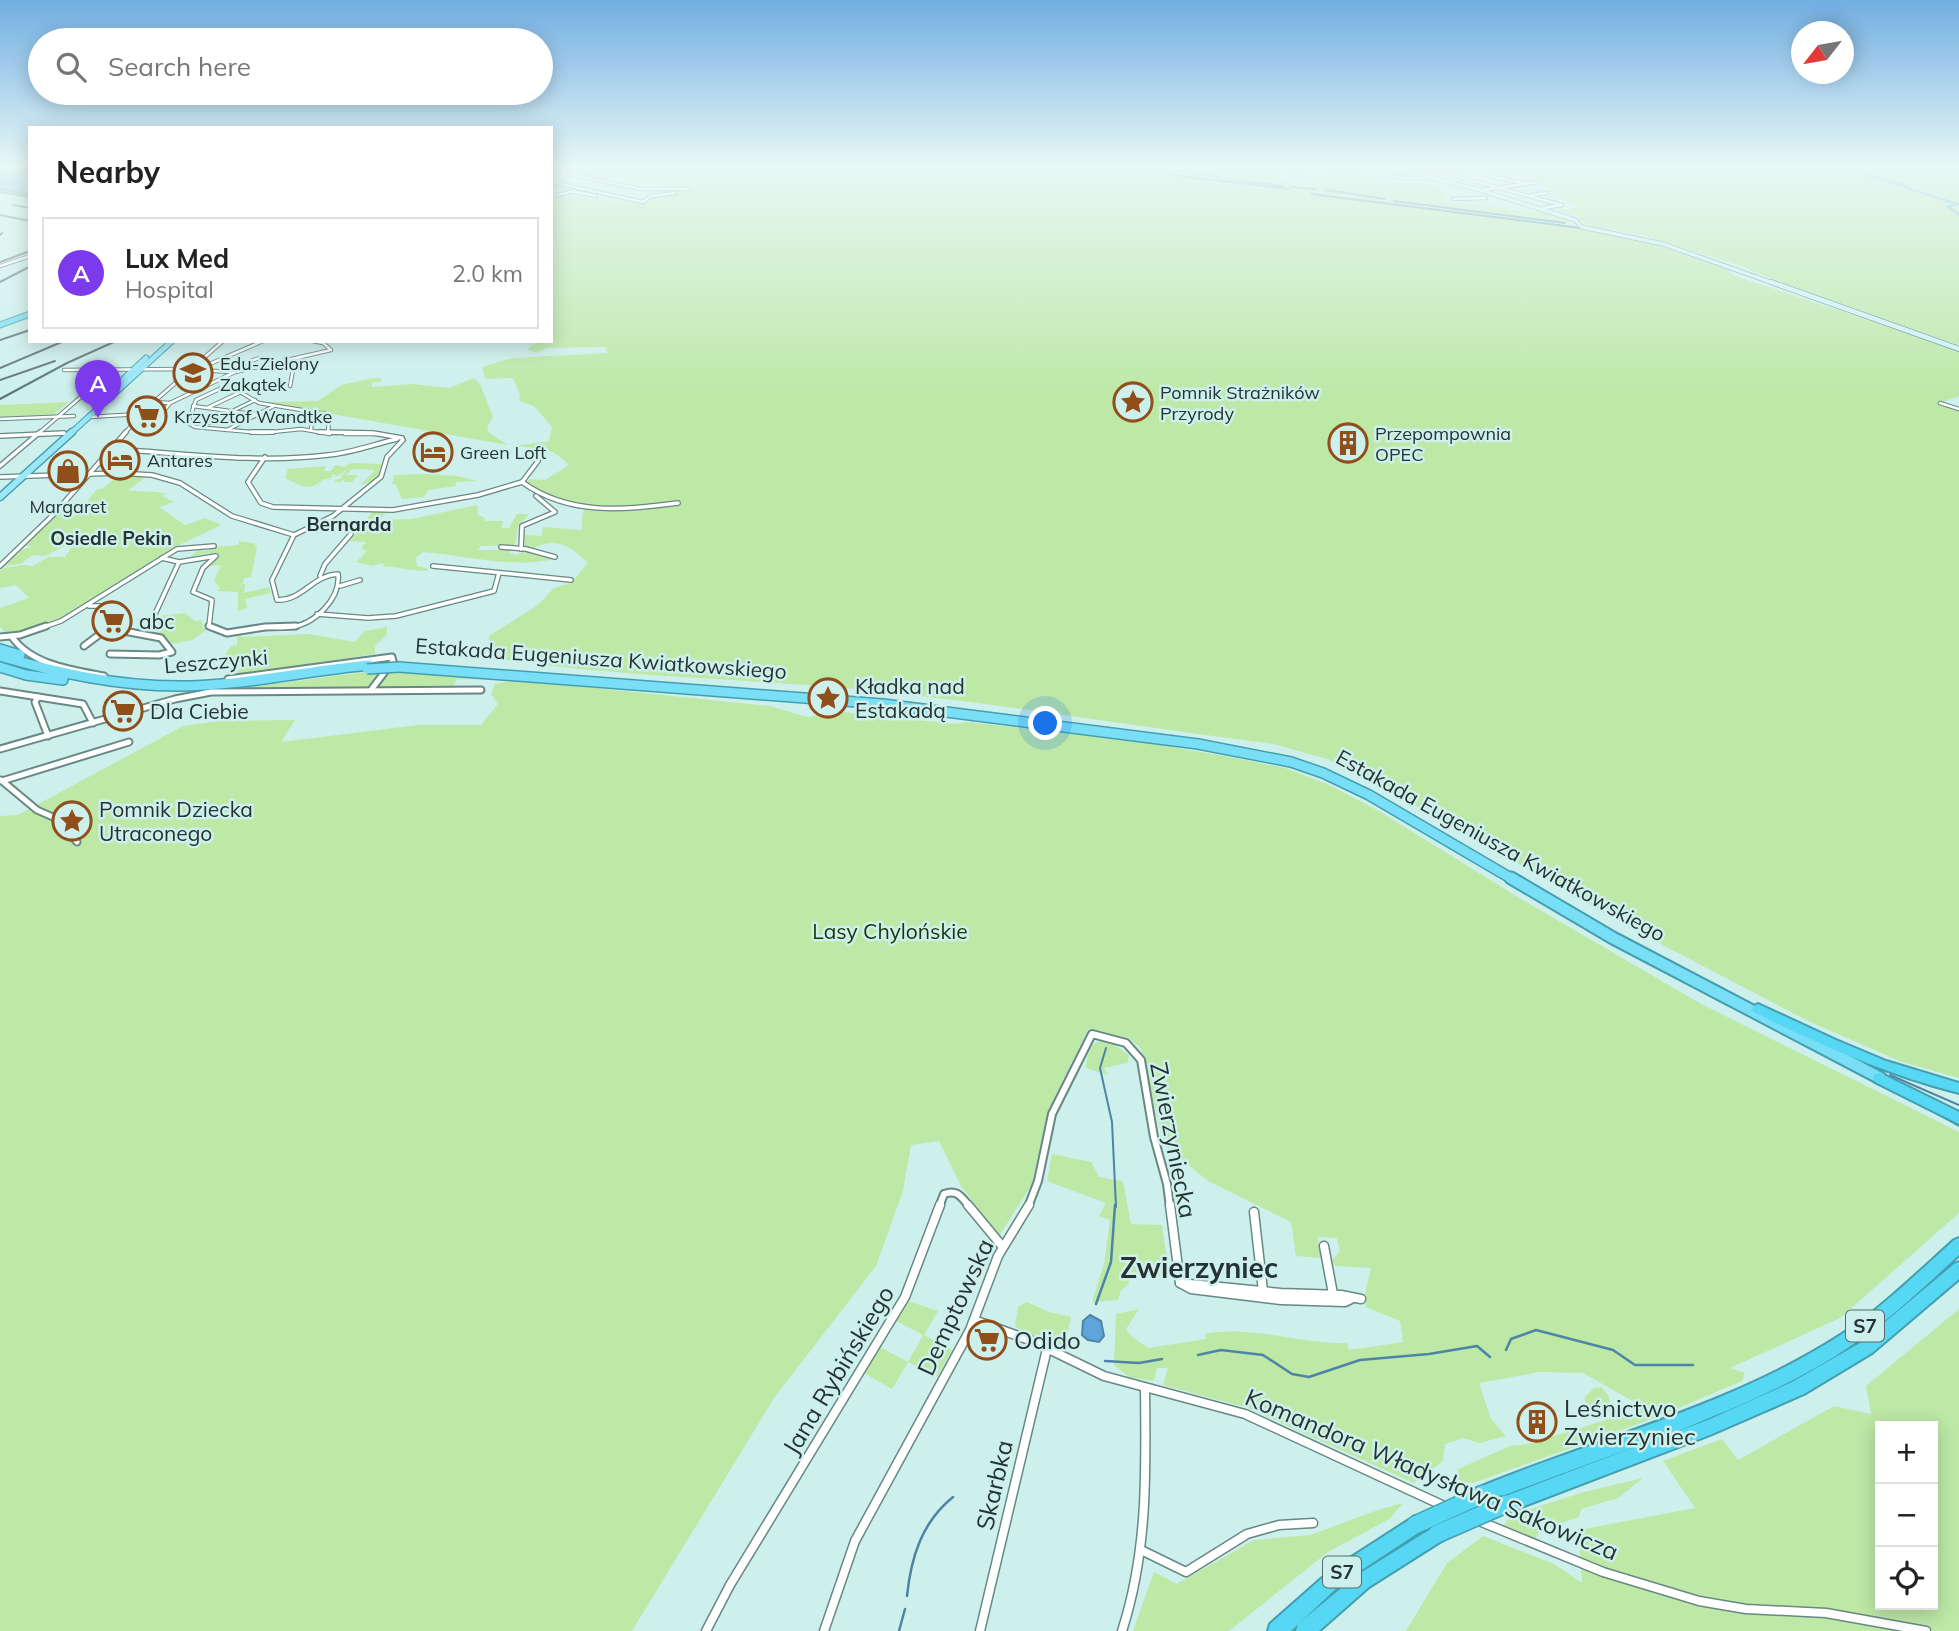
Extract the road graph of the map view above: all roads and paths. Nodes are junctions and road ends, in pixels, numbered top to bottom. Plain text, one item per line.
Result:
1 (1662, 244) edge
2 (28, 257) edge
3 (0, 266) edge
4 (28, 314) edge
5 (0, 323) edge
6 (167, 343) edge
7 (168, 343) edge
8 (221, 343) edge
9 (258, 343) edge
10 (325, 343) edge
11 (1959, 348) edge
12 (233, 354) junction
13 (241, 355) dead end
14 (261, 359) dead end
15 (292, 359) junction
16 (131, 369) junction
17 (141, 369) junction
18 (190, 369) junction
19 (64, 370) dead end
20 (112, 370) junction
21 (197, 370) junction
22 (226, 370) dead end
23 (216, 372) junction
24 (235, 372) junction
25 (223, 377) junction
26 (290, 386) dead end
27 (200, 389) junction
28 (243, 391) junction
29 (201, 397) junction
30 (255, 400) junction
31 (153, 402) junction
32 (170, 403) junction
33 (1940, 403) dead end
34 (193, 406) junction
35 (274, 406) junction
36 (285, 407) junction
37 (207, 408) junction
38 (1959, 409) edge
39 (232, 411) junction
40 (313, 412) junction
41 (142, 414) junction
42 (326, 414) dead end
43 (161, 415) dead end
44 (257, 415) junction
45 (74, 416) dead end
46 (57, 417) junction
47 (88, 417) junction
48 (0, 419) edge
49 (329, 419) dead end
50 (199, 427) junction
51 (227, 430) junction
52 (311, 430) junction
53 (64, 433) junction
54 (328, 434) junction
55 (36, 435) junction
56 (0, 436) edge
57 (399, 439) junction
58 (111, 449) junction
59 (536, 450) dead end
60 (265, 457) junction
61 (0, 466) edge
62 (88, 474) junction
63 (0, 477) edge
64 (19, 477) junction
65 (522, 482) junction
66 (0, 491) edge
67 (535, 494) junction
68 (0, 497) edge
69 (678, 503) dead end
70 (341, 509) junction
71 (351, 534) dead end
72 (294, 535) junction
73 (214, 546) dead end
74 (501, 547) dead end
75 (521, 549) junction
76 (555, 557) dead end
77 (162, 558) junction
78 (178, 562) junction
79 (0, 566) edge
80 (433, 566) dead end
81 (499, 573) junction
82 (320, 576) junction
83 (360, 580) dead end
84 (571, 580) dead end
85 (340, 586) junction
86 (87, 606) junction
87 (155, 614) dead end
88 (317, 614) junction
89 (108, 628) junction
90 (0, 637) edge
91 (12, 637) junction
92 (84, 646) dead end
93 (0, 649) edge
94 (110, 654) dead end
95 (0, 656) edge
96 (0, 662) edge
97 (0, 667) edge
98 (61, 676) junction
99 (481, 690) dead end
100 (0, 691) edge
101 (371, 691) junction
102 (38, 697) junction
103 (93, 723) junction
104 (48, 736) junction
105 (129, 742) dead end
106 (0, 749) edge
107 (1249, 749) junction
108 (1, 780) edge
109 (77, 842) dead end
110 (1758, 1009) joint
111 (1093, 1034) joint
112 (1880, 1078) joint
113 (1959, 1088) edge
114 (1956, 1117) edge
115 (1254, 1212) dead end
116 (1959, 1245) edge
117 (1324, 1246) dead end
118 (1002, 1247) junction
119 (1959, 1269) edge
120 (1180, 1283) junction
121 (1263, 1291) junction
122 (1333, 1294) junction
123 (1351, 1299) junction
124 (1360, 1299) dead end
125 (974, 1320) junction
126 (1047, 1349) junction
127 (1145, 1388) junction
128 (1313, 1523) dead end
129 (1141, 1550) junction
130 (706, 1631) edge
131 (824, 1631) edge
132 (980, 1631) edge
133 (1122, 1631) edge
134 (1276, 1631) edge
135 (1304, 1631) edge
136 (1926, 1631) edge

1 - 11 main road
2 - 3 street
4 - 5 highway
6 - 16 main road
7 - 17 main road
8 - 18 street
9 - 12 street
10 - 15 street
12 - 13 street
12 - 21 street
14 - 22 street
15 - 24 street
15 - 26 street
16 - 17 street
16 - 20 street
16 - 53 main road
17 - 18 street
17 - 47 main road
18 - 21 street
18 - 31 street
19 - 20 street
20 - 46 street
21 - 23 street
23 - 24 street
23 - 25 street
24 - 25 street
25 - 27 street
27 - 29 street
27 - 32 street
28 - 29 street
28 - 30 street
28 - 37 street
29 - 34 street
30 - 35 street
30 - 39 street
31 - 32 street
31 - 41 street
32 - 43 street
33 - 38 street
34 - 37 street
34 - 50 street
35 - 36 street
35 - 44 street
36 - 40 street
36 - 44 street
37 - 39 street
39 - 44 street
39 - 50 street
40 - 42 street
40 - 52 street
41 - 47 street
41 - 58 street
44 - 51 street
45 - 46 street
46 - 48 street
46 - 55 street
47 - 64 main road
49 - 54 street
50 - 51 street
51 - 52 street
52 - 54 street
53 - 55 street
53 - 64 main road
54 - 57 street
55 - 56 street
55 - 61 street
57 - 60 street
57 - 70 street
58 - 60 street
58 - 62 street
59 - 65 street
60 - 70 street
62 - 64 street
62 - 72 street
62 - 79 street
63 - 64 street
64 - 66 main road
64 - 68 main road
65 - 67 street
65 - 70 street
67 - 69 street
67 - 75 street
70 - 72 street
71 - 82 street
72 - 82 street
73 - 77 street
74 - 75 street
75 - 76 street
77 - 78 street
77 - 86 street
78 - 87 street
78 - 88 street
80 - 81 street
81 - 84 street
81 - 88 street
82 - 85 street
83 - 85 street
85 - 88 street
86 - 89 street
86 - 91 street
89 - 92 street
89 - 94 street
90 - 91 street
91 - 101 street, Leszczynki
93 - 98 highway
95 - 98 highway, Estakada Eugeniusza Kwiatkowskiego
96 - 98 highway, Estakada Eugeniusza Kwiatkowskiego
97 - 98 highway
98 - 107 highway, Estakada Eugeniusza Kwiatkowskiego, bridge
99 - 101 street, Leszczynki
100 - 102 street
101 - 103 street, Leszczynki
102 - 103 street
102 - 104 street
103 - 104 street, Leszczynki
104 - 106 street, Leszczynki
105 - 108 street
107 - 110 highway, Estakada Eugeniusza Kwiatkowskiego
107 - 112 highway, Estakada Eugeniusza Kwiatkowskiego
108 - 109 street
110 - 113 highway, Estakada Eugeniusza Kwiatkowskiego
111 - 118 street, Demptowska
111 - 120 street, Zwierzyniecka
112 - 114 highway
115 - 121 street
116 - 134 highway, S7, bridge
117 - 122 street
118 - 125 street, Demptowska
118 - 130 street, Jana Rybińskiego
119 - 135 highway, S7, bridge
120 - 121 street
120 - 123 street
121 - 122 street
122 - 123 street
123 - 124 street
125 - 126 street, Komandora Władysława Sakowicza
125 - 131 street, Demptowska
126 - 127 street, Komandora Władysława Sakowicza
126 - 132 street, Skarbka
127 - 129 street
127 - 136 street, Komandora Władysława Sakowicza
128 - 129 street
129 - 133 street

